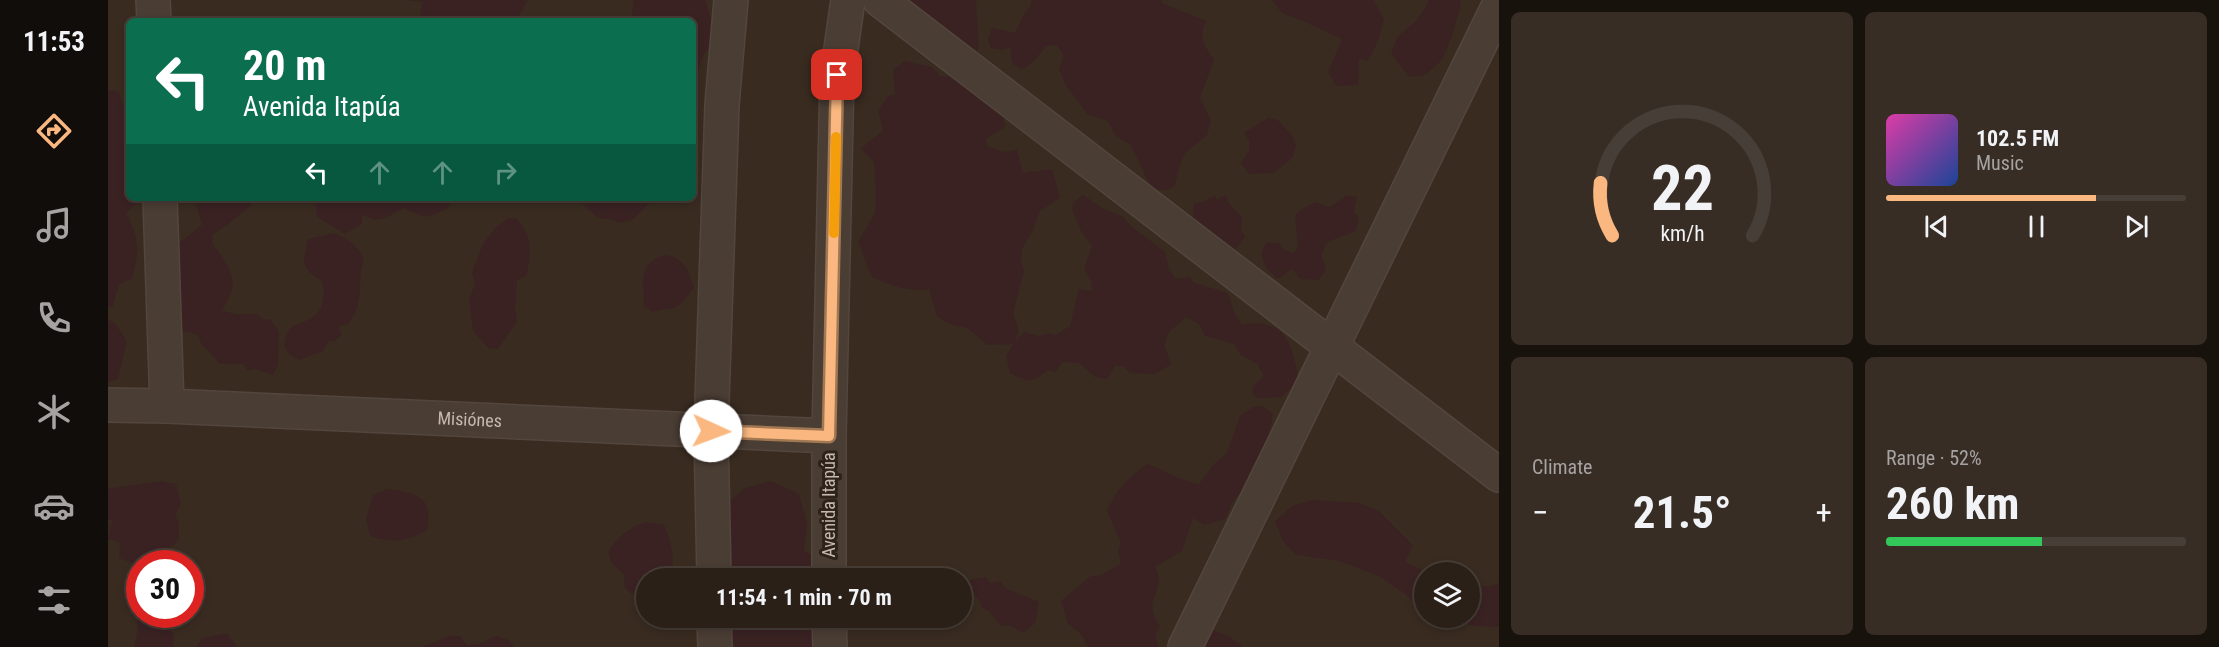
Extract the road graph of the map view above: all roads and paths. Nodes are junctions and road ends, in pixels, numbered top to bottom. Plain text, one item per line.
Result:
1 (153, 0) edge
2 (731, 0) edge
3 (848, 0) edge
4 (880, 0) edge
5 (1499, 5) edge
6 (154, 18) edge
7 (160, 201) edge
8 (1330, 347) junction
9 (108, 405) edge
10 (167, 406) junction
11 (711, 431) junction
12 (829, 436) junction
13 (1499, 475) edge
14 (714, 568) edge
15 (829, 568) edge
16 (714, 628) edge
17 (830, 628) edge
18 (715, 647) edge
19 (830, 647) edge
20 (1185, 647) edge

1 - 6 street
2 - 11 street
3 - 12 street, Avenida Itapúa
4 - 8 street
5 - 8 street
7 - 10 street
8 - 13 street
8 - 20 street
9 - 10 street, Misiónes
10 - 11 street, Misiónes
11 - 12 street, Misiónes
11 - 14 street
12 - 15 street, Avenida Itapúa
16 - 18 street
17 - 19 street

